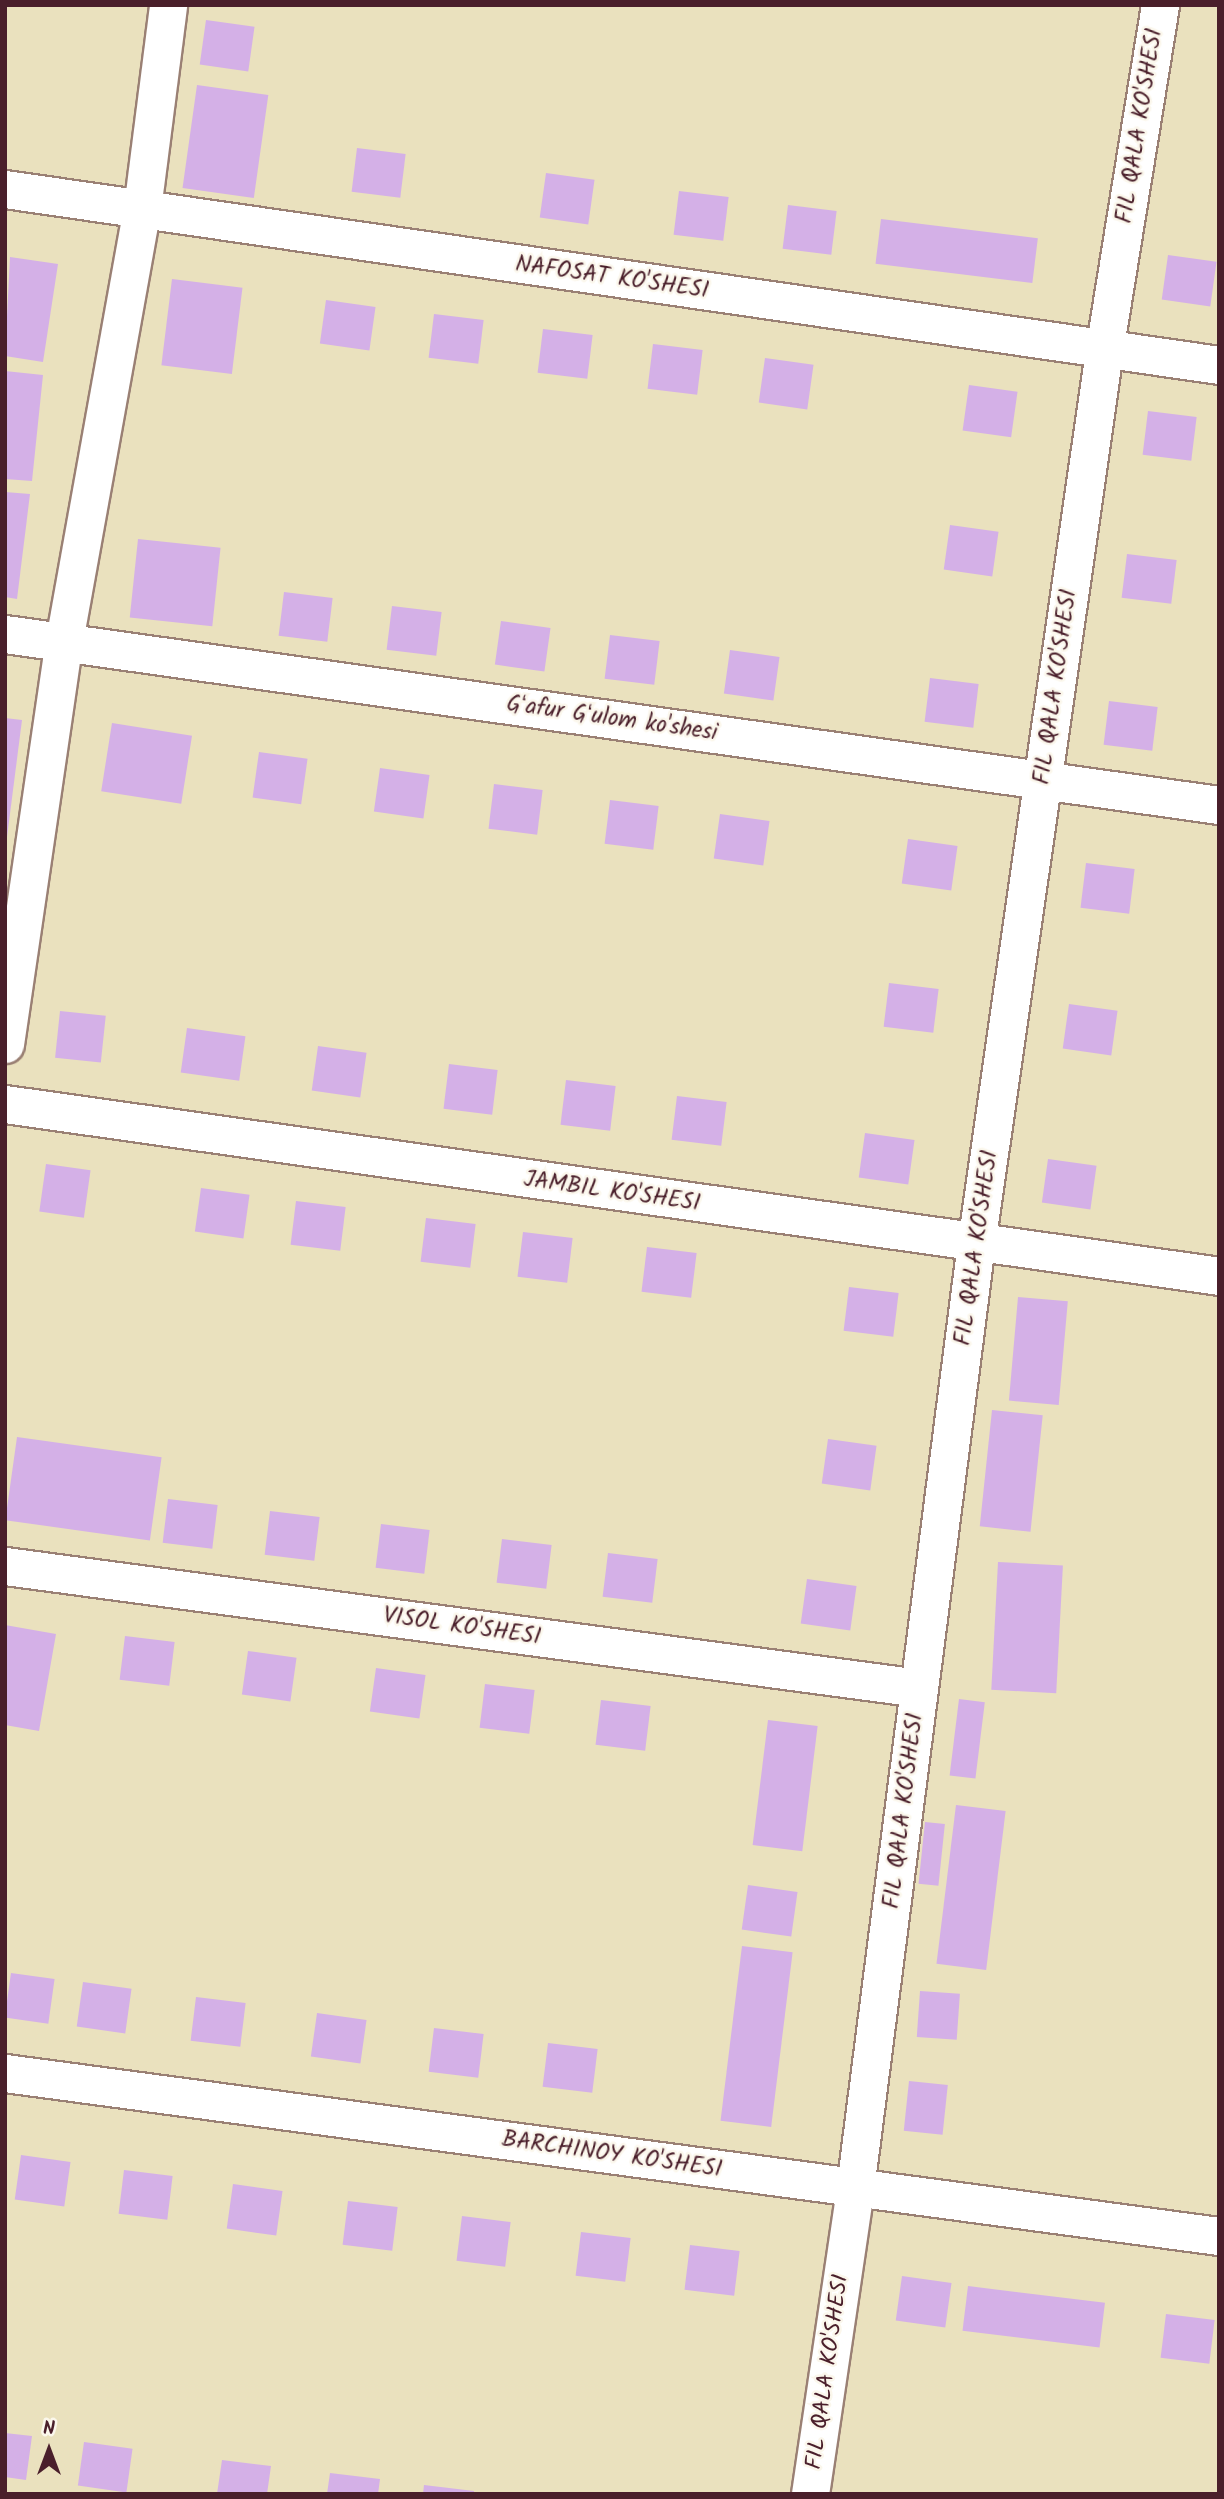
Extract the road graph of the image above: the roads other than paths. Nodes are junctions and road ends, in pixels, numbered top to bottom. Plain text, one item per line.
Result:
1 (168, 5) edge
2 (1160, 5) edge
3 (5, 190) edge
4 (142, 209) junction
5 (1104, 351) junction
6 (1219, 365) edge
7 (5, 634) edge
8 (64, 641) junction
9 (1043, 781) junction
10 (1219, 805) edge
11 (5, 1044) edge
12 (5, 1104) edge
13 (976, 1244) junction
14 (1219, 1276) edge
15 (5, 1566) edge
16 (919, 1688) junction
17 (5, 2073) edge
18 (855, 2188) junction
19 (1219, 2236) edge
20 (810, 2494) edge

1 - 4 street
2 - 5 street, FIL QALA KO'SHESI
3 - 4 street, NAFOSAT KO'SHESI
4 - 5 street, NAFOSAT KO'SHESI
4 - 8 street
5 - 6 street, NAFOSAT KO'SHESI
5 - 9 street, FIL QALA KO'SHESI
7 - 8 street, Gʻafur Gʻulom ko'shesi
8 - 9 street, Gʻafur Gʻulom ko'shesi
8 - 11 street
9 - 10 street, Gʻafur Gʻulom ko'shesi
9 - 13 street, FIL QALA KO'SHESI
12 - 13 street, JAMBIL KO'SHESI
13 - 14 street, JAMBIL KO'SHESI
13 - 16 street, FIL QALA KO'SHESI
15 - 16 street, VISOL KO'SHESI
16 - 18 street, FIL QALA KO'SHESI
17 - 18 street, BARCHINOY KO'SHESI
18 - 19 street, BARCHINOY KO'SHESI
18 - 20 street, FIL QALA KO'SHESI

